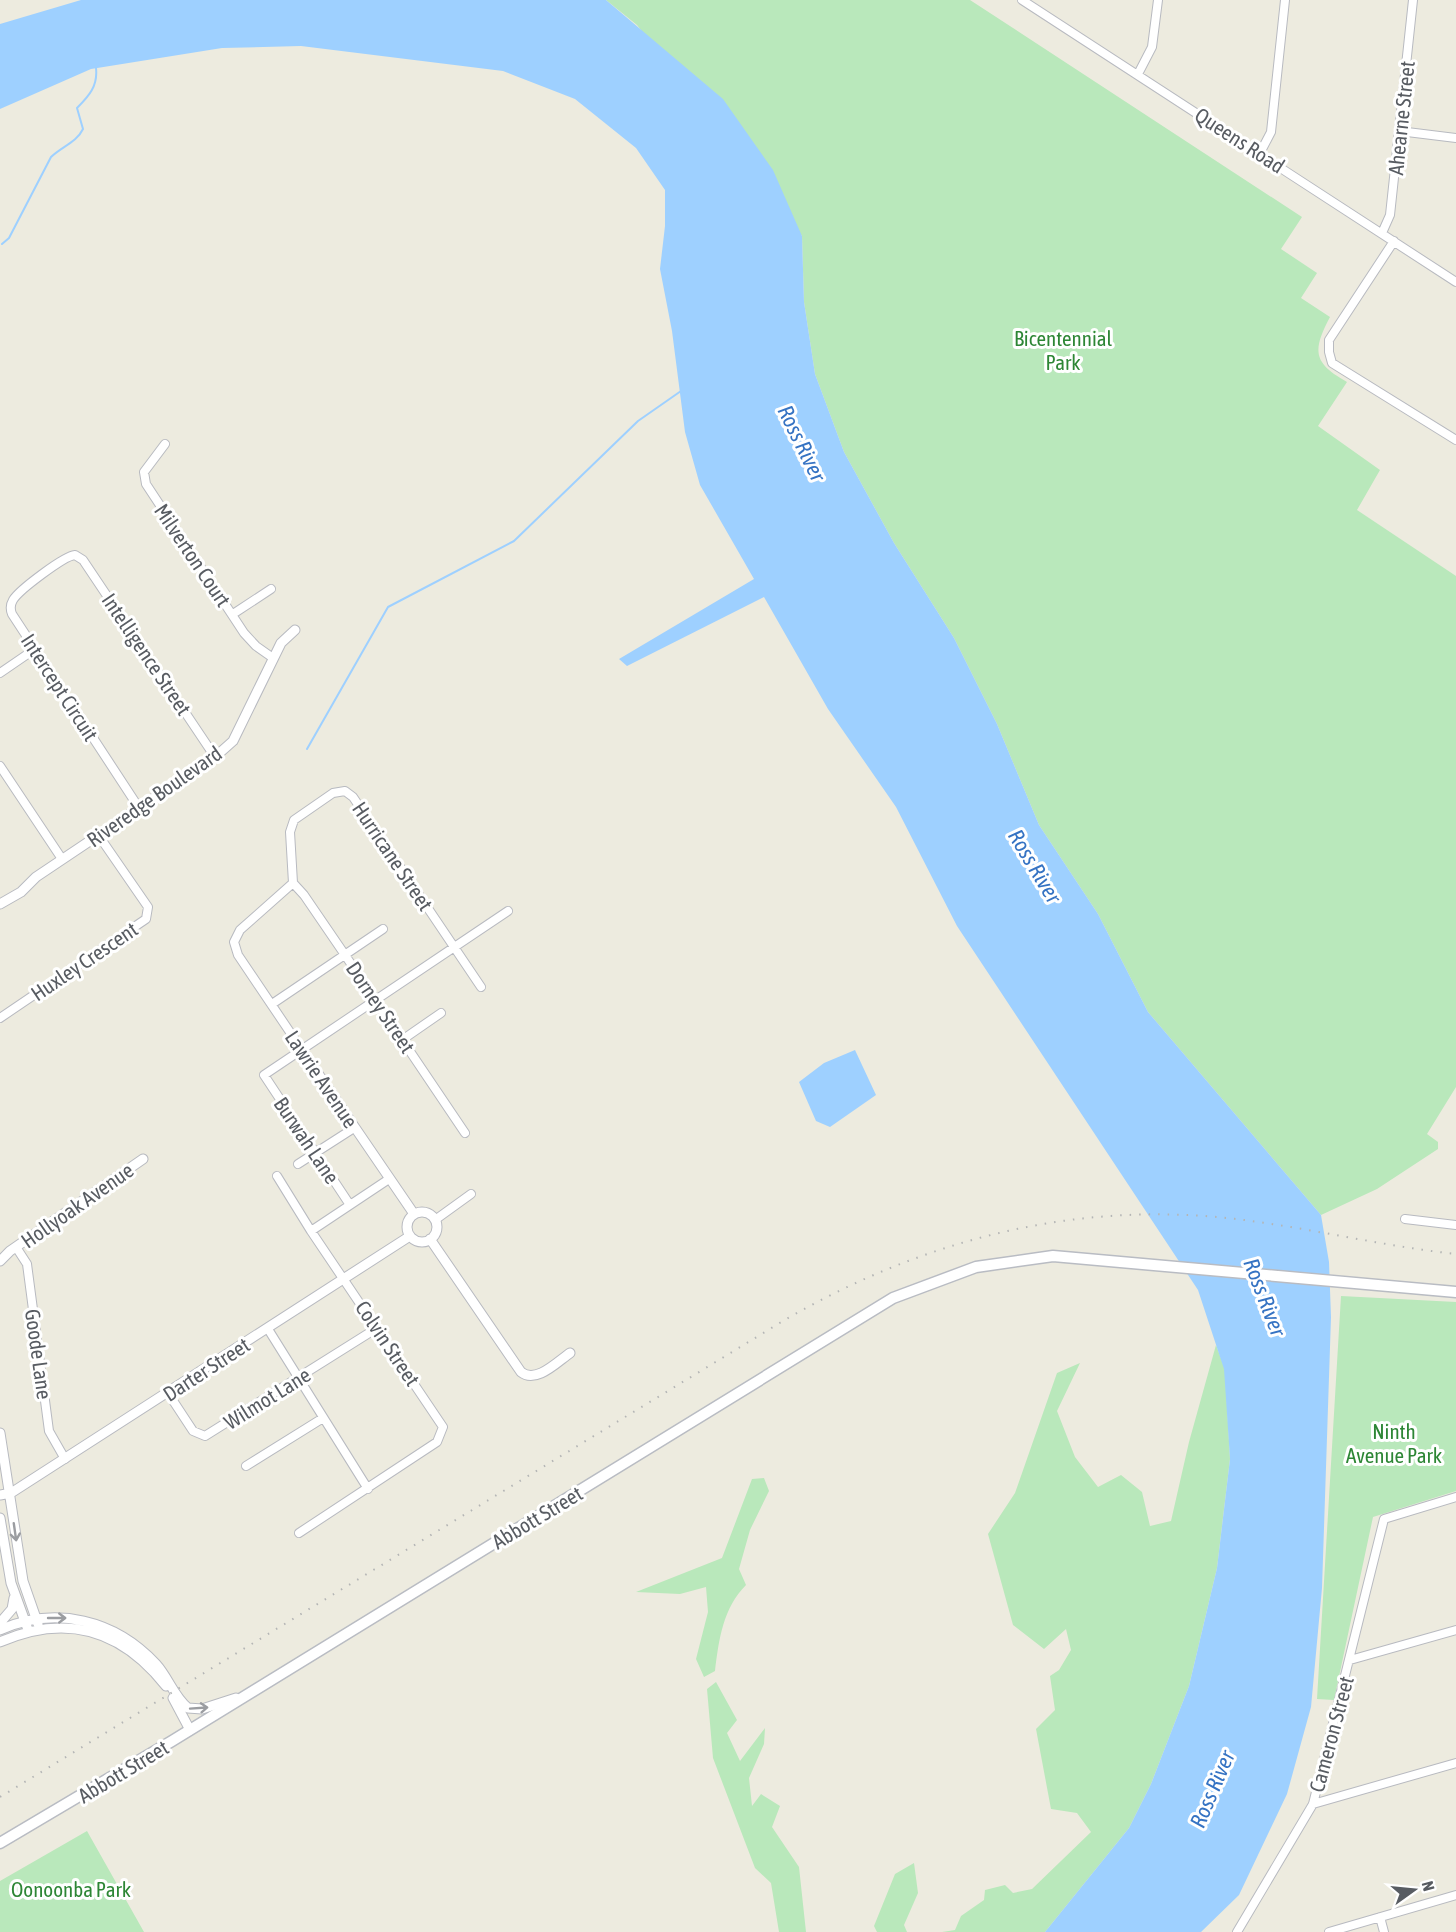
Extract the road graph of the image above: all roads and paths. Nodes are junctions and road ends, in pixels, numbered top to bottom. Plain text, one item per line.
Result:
1 (1022, 0) edge
2 (1158, 0) edge
3 (1285, 0) edge
4 (1413, 0) edge
5 (1138, 74) junction
6 (1399, 131) junction
7 (1456, 138) edge
8 (1260, 153) junction
9 (1382, 233) junction
10 (1394, 241) junction
11 (1456, 282) edge
12 (1456, 440) edge
13 (165, 444) dead end
14 (75, 555) joint
15 (271, 589) dead end
16 (233, 614) junction
17 (296, 630) dead end
18 (34, 649) junction
19 (273, 658) junction
20 (0, 673) edge
21 (215, 757) junction
22 (0, 766) edge
23 (139, 808) junction
24 (99, 836) junction
25 (62, 859) junction
26 (293, 883) junction
27 (0, 904) edge
28 (508, 911) dead end
29 (383, 929) dead end
30 (454, 948) junction
31 (345, 954) junction
32 (481, 987) dead end
33 (376, 1000) junction
34 (272, 1004) junction
35 (441, 1013) dead end
36 (0, 1018) edge
37 (402, 1040) junction
38 (302, 1050) junction
39 (354, 1128) junction
40 (465, 1134) dead end
41 (316, 1153) junction
42 (143, 1159) dead end
43 (298, 1164) dead end
44 (277, 1176) dead end
45 (389, 1179) junction
46 (471, 1194) dead end
47 (350, 1205) junction
48 (414, 1214) junction
49 (1405, 1219) dead end
50 (435, 1220) junction
51 (1456, 1225) edge
52 (311, 1231) junction
53 (410, 1236) junction
54 (430, 1239) junction
55 (8, 1251) edge
56 (0, 1261) edge
57 (345, 1280) junction
58 (1456, 1292) edge
59 (377, 1328) junction
60 (268, 1329) junction
61 (570, 1353) dead end
62 (299, 1378) junction
63 (168, 1394) junction
64 (323, 1418) junction
65 (0, 1433) edge
66 (65, 1458) junction
67 (246, 1466) dead end
68 (368, 1489) junction
69 (10, 1494) junction
70 (0, 1495) edge
71 (1456, 1497) edge
72 (0, 1518) edge
73 (299, 1533) dead end
74 (3, 1561) edge
75 (14, 1596) junction
76 (36, 1619) junction
77 (25, 1621) junction
78 (0, 1623) edge
79 (40, 1629) junction
80 (0, 1630) edge
81 (1456, 1630) edge
82 (29, 1632) junction
83 (0, 1642) edge
84 (1350, 1660) junction
85 (242, 1696) junction
86 (190, 1730) junction
87 (1456, 1763) edge
88 (1313, 1804) junction
89 (0, 1843) edge
90 (1456, 1895) edge
91 (1380, 1917) junction
92 (1237, 1932) edge
93 (1329, 1932) edge
94 (1384, 1932) edge

1 - 5 street, Queens Road
2 - 5 street
3 - 8 street
4 - 6 street, Ahearne Street
5 - 8 street, Queens Road
6 - 7 street
6 - 9 street, Ahearne Street
8 - 9 street, Queens Road
9 - 10 street, Queens Road
10 - 11 street, Queens Road
10 - 12 street
13 - 16 street, Milverton Court
14 - 18 street, Intercept Circuit
14 - 21 street, Intelligence Street
15 - 16 street
16 - 19 street, Milverton Court
17 - 19 street, Riveredge Boulevard
18 - 20 street
18 - 23 street, Intercept Circuit
19 - 21 street, Riveredge Boulevard
21 - 23 street, Riveredge Boulevard
22 - 25 street
23 - 24 street, Riveredge Boulevard
24 - 25 street, Riveredge Boulevard
24 - 36 street, Huxley Crescent
25 - 27 street, Riveredge Boulevard
26 - 30 street, Hurricane Street
26 - 31 street, Dorney Street
26 - 34 street, Lawrie Avenue
28 - 30 street
29 - 31 street
30 - 32 street
30 - 33 street
31 - 33 street, Dorney Street
31 - 34 street
33 - 37 street, Dorney Street
33 - 38 street
34 - 38 street, Lawrie Avenue
35 - 37 street
37 - 40 street, Dorney Street
38 - 39 street, Lawrie Avenue
38 - 41 street, Burwah Lane
39 - 41 street
39 - 45 street, Lawrie Avenue
41 - 43 street
41 - 47 street, Burwah Lane
42 - 55 street, Hollyoak Avenue
44 - 52 street, Colvin Street
45 - 47 street
45 - 48 street, Lawrie Avenue
46 - 50 street
47 - 52 street
48 - 50 street
48 - 53 street
49 - 51 street
50 - 54 street
52 - 57 street, Colvin Street
53 - 54 street
53 - 57 street, Darter Street
54 - 61 street
55 - 56 street, Hollyoak Avenue
55 - 66 street, Goode Lane
57 - 59 street, Colvin Street
57 - 60 street, Darter Street
58 - 85 main road, Abbott Street
59 - 62 street, Wilmot Lane
59 - 68 street, Colvin Street
60 - 62 street
60 - 63 street, Darter Street
62 - 63 street, Wilmot Lane
62 - 64 street
63 - 66 street, Darter Street
64 - 67 street
64 - 68 street
65 - 69 street
66 - 69 street, Darter Street
68 - 73 street
69 - 70 street, Darter Street
69 -> 76 street
71 - 84 street, Cameron Street
72 - 74 street
74 - 75 street
75 - 77 street
75 - 78 street
76 - 77 street
76 - 79 street
76 -> 85 street
77 - 80 street
77 - 82 street
79 - 82 street
79 - 86 street
81 - 84 street
82 - 83 street
84 - 88 street, Cameron Street
85 - 86 main road, Abbott Street
86 - 89 main road, Abbott Street
87 - 88 street
88 - 92 street, Cameron Street
90 - 91 street
91 - 93 street
91 - 94 street

